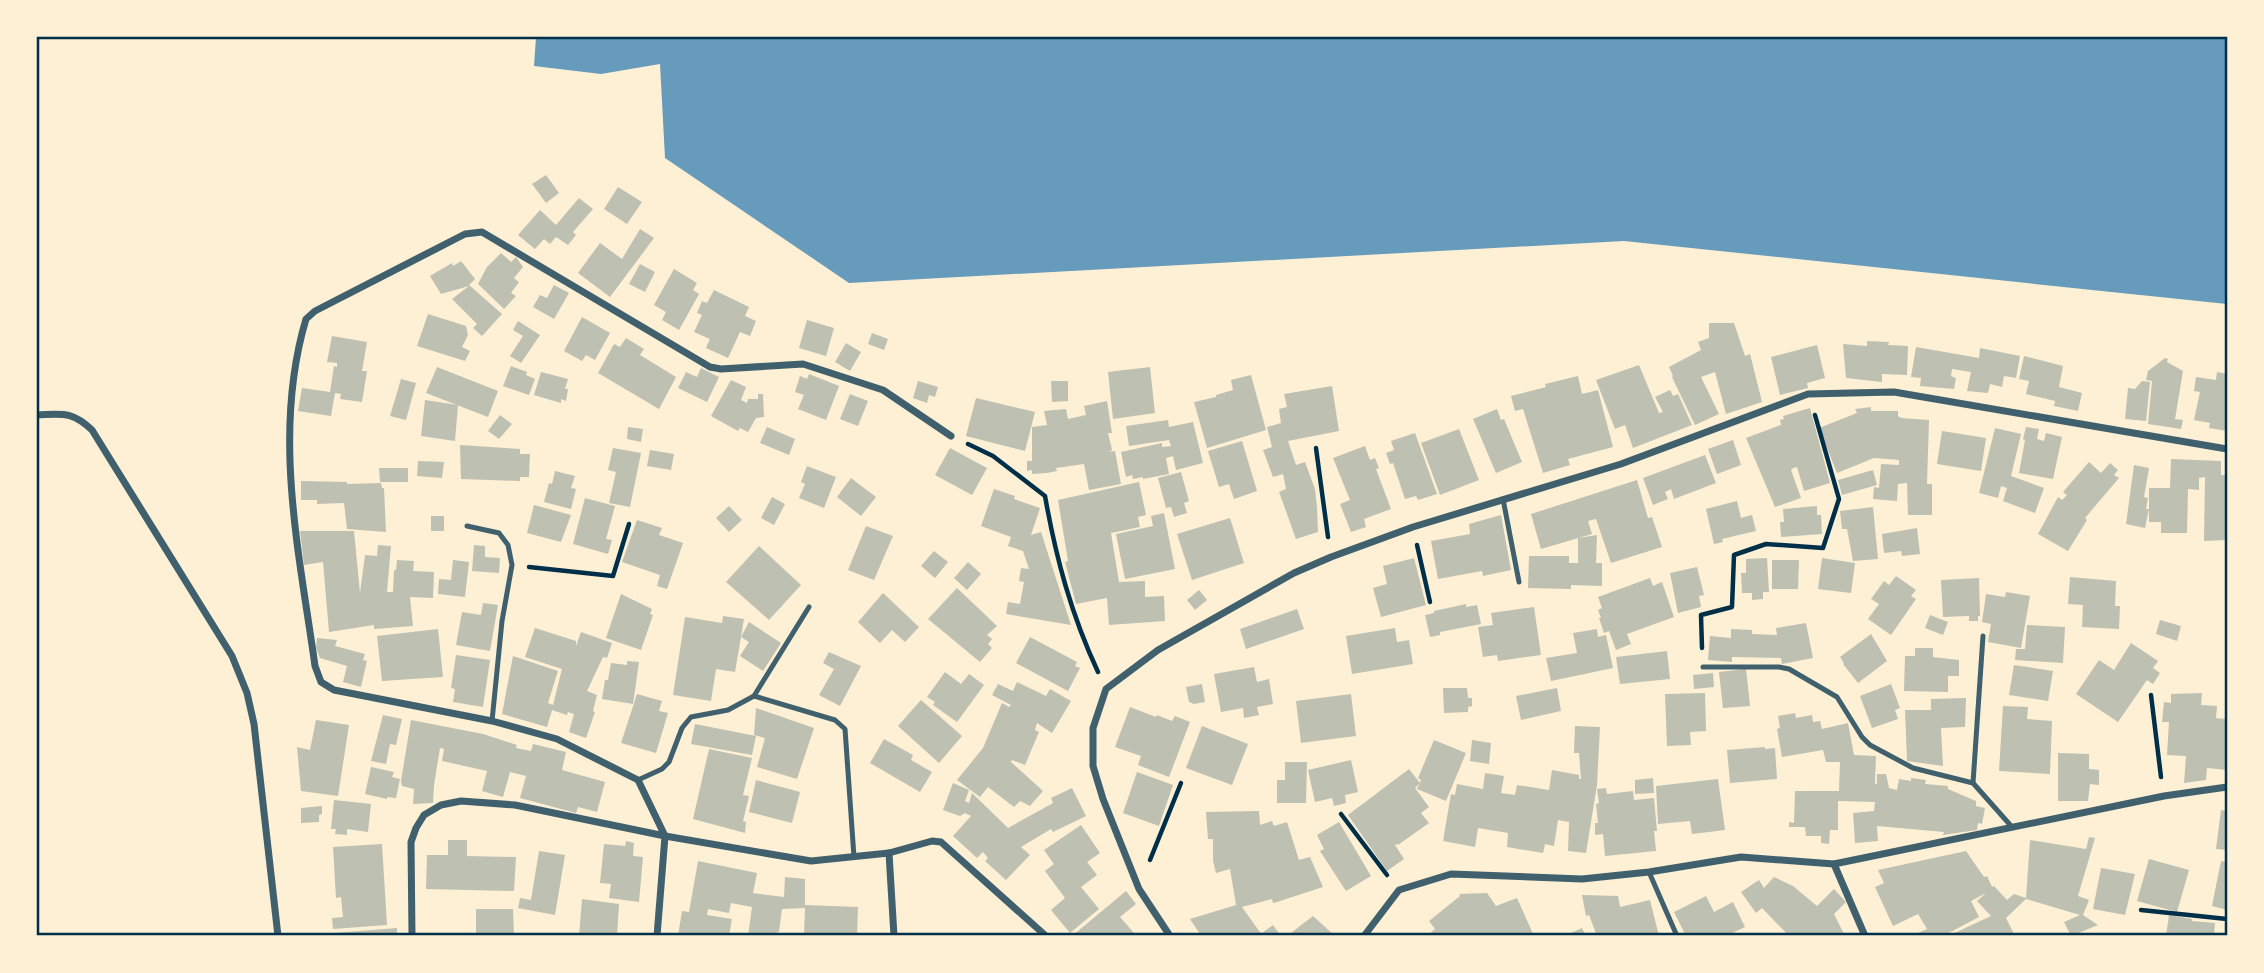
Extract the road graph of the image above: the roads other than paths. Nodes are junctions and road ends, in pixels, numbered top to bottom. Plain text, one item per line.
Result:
1 (37, 415) edge
2 (951, 436) road end
3 (2227, 449) edge
4 (1503, 499) junction
5 (467, 526) dead end
6 (1519, 582) dead end
7 (809, 607) dead end
8 (1983, 636) dead end
9 (1703, 667) road end
10 (754, 696) junction
11 (492, 721) junction
12 (638, 780) junction
13 (1973, 783) junction
14 (2227, 787) edge
15 (2011, 827) junction
16 (665, 836) junction
17 (889, 853) junction
18 (854, 857) junction
19 (1834, 864) junction
20 (1649, 872) junction
21 (278, 936) edge
22 (412, 936) edge
23 (657, 936) edge
24 (894, 936) edge
25 (1046, 936) edge
26 (1170, 936) edge
27 (1364, 936) edge
28 (1677, 936) edge
29 (1865, 936) edge

1 - 21 street
2 - 11 street
3 - 4 street
4 - 6 lane
4 - 26 street
5 - 11 lane
7 - 10 lane
8 - 13 lane
9 - 13 lane
10 - 12 lane
10 - 18 lane
11 - 12 street
12 - 16 street
13 - 15 lane
14 - 15 street
15 - 19 street
16 - 18 street
16 - 22 street
16 - 23 street
17 - 18 street
17 - 24 street
17 - 25 street
19 - 20 street
19 - 29 street
20 - 27 street
20 - 28 lane

